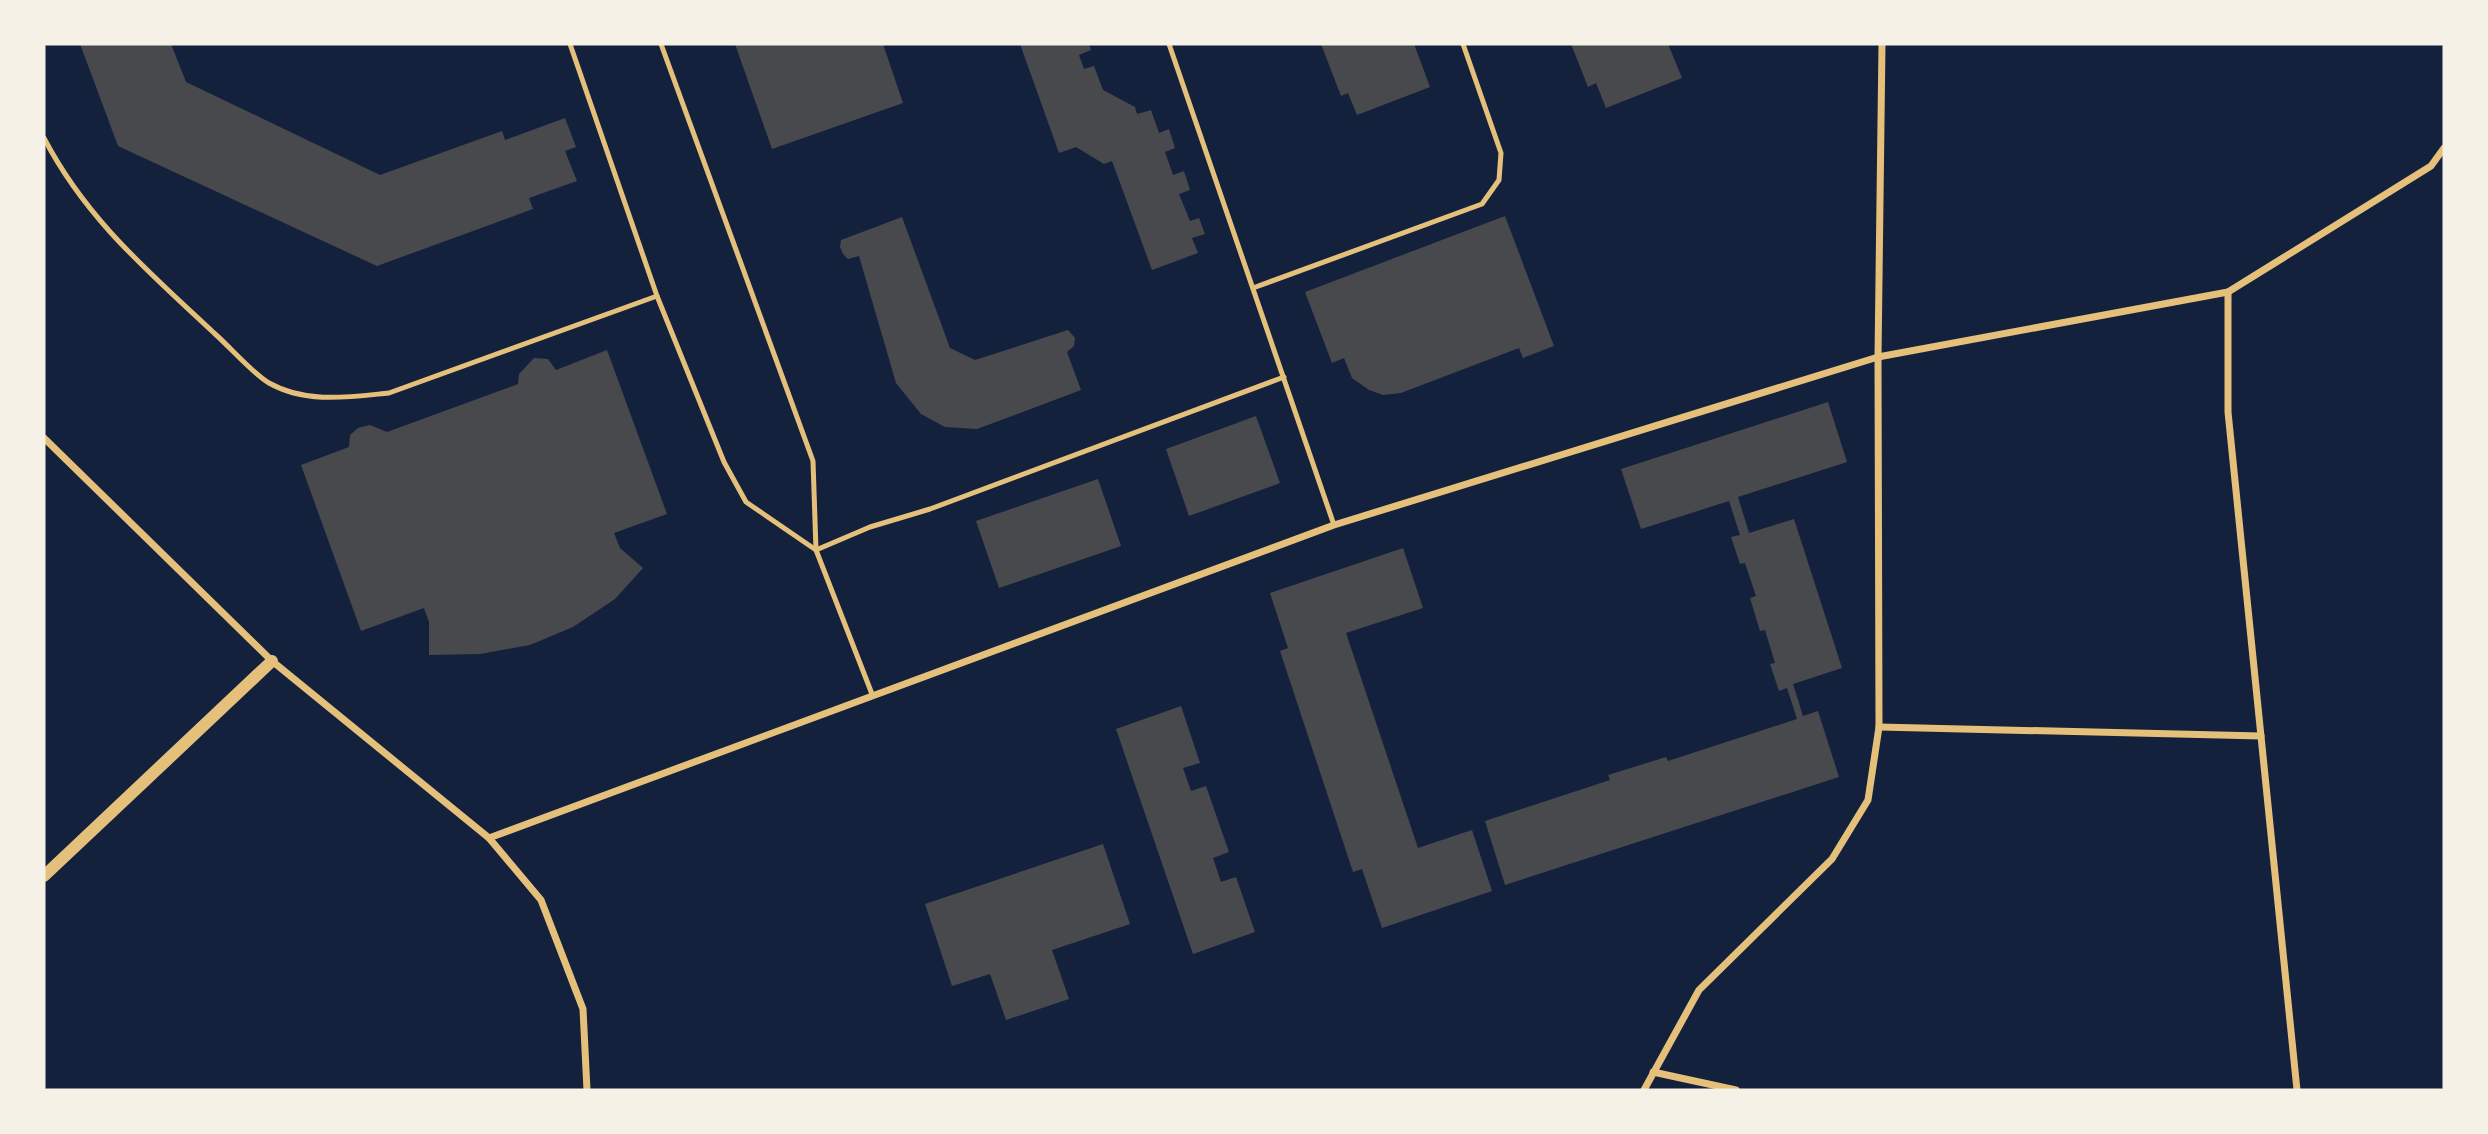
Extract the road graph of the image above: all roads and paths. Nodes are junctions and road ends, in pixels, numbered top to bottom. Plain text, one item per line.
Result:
1 (570, 44) edge
2 (661, 44) edge
3 (1169, 44) edge
4 (1463, 44) edge
5 (1882, 44) edge
6 (44, 138) edge
7 (2444, 148) edge
8 (1253, 288) junction
9 (2228, 292) junction
10 (657, 296) junction
11 (1878, 357) junction
12 (1284, 377) junction
13 (44, 438) edge
14 (1334, 525) junction
15 (816, 550) junction
16 (272, 661) junction
17 (872, 694) junction
18 (1879, 727) junction
19 (2261, 736) junction
20 (489, 838) junction
21 (44, 876) edge
22 (1653, 1072) junction
23 (587, 1090) edge
24 (1644, 1090) edge
25 (1736, 1090) edge
26 (2297, 1090) edge

1 - 10 lane
2 - 15 lane
3 - 8 lane
4 - 8 lane
5 - 11 street
6 - 10 lane
7 - 9 street
8 - 12 lane
9 - 11 street
9 - 19 street
10 - 15 lane
11 - 14 street
11 - 18 street
12 - 14 lane
12 - 15 lane
13 - 16 street
14 - 17 street
15 - 17 lane
16 - 20 street
16 - 21 street
17 - 20 street
18 - 19 street
18 - 22 street
19 - 26 street
20 - 23 street
22 - 24 street
22 - 25 street

